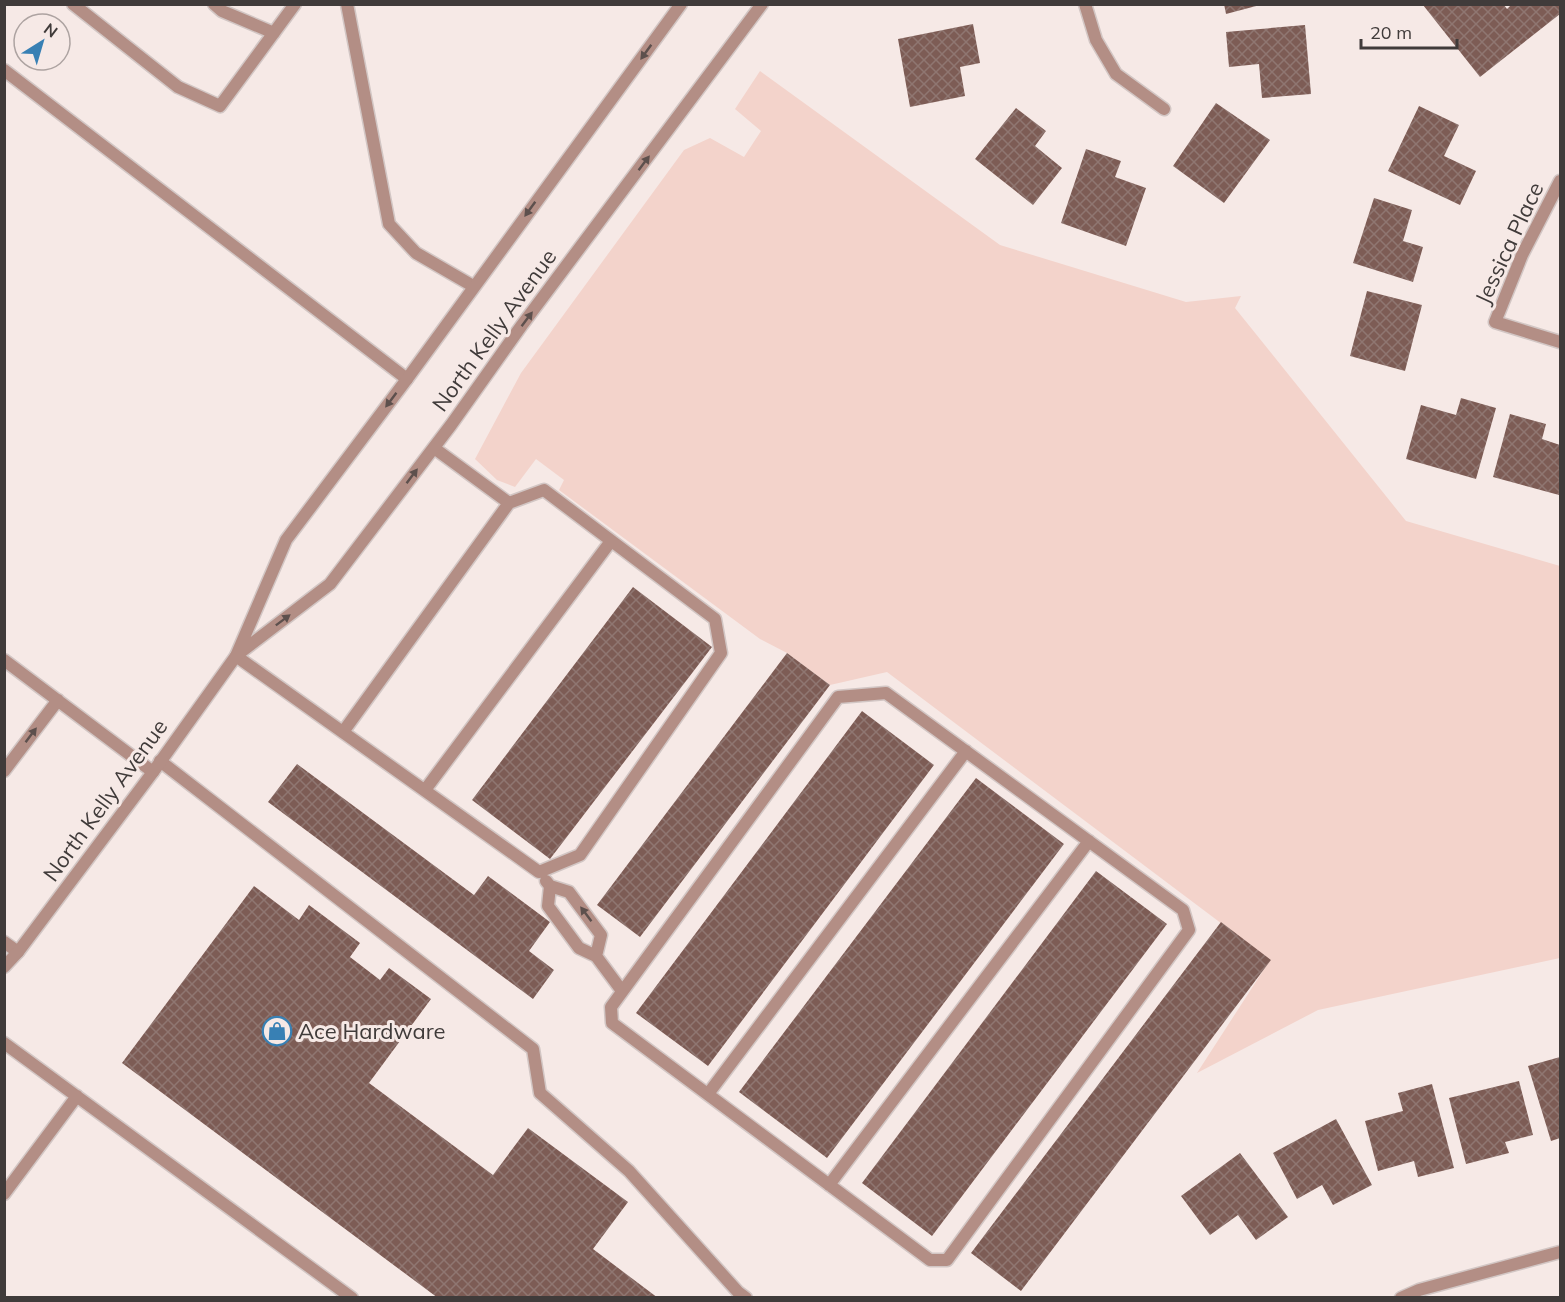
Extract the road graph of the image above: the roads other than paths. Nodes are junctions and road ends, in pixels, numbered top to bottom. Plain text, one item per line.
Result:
1 (73, 4) edge
2 (214, 4) edge
3 (295, 4) edge
4 (347, 4) edge
5 (681, 4) edge
6 (762, 4) edge
7 (1085, 4) edge
8 (274, 33) junction
9 (4, 70) edge
10 (1164, 110) dead end
11 (1560, 181) edge
12 (473, 286) junction
13 (1560, 342) edge
14 (407, 379) junction
15 (434, 448) junction
16 (509, 503) junction
17 (611, 541) junction
18 (236, 656) junction
19 (4, 660) edge
20 (58, 700) junction
21 (343, 732) junction
22 (966, 751) junction
23 (160, 761) junction
24 (4, 771) edge
25 (153, 772) junction
26 (424, 790) junction
27 (1089, 841) junction
28 (539, 872) junction
29 (550, 886) junction
30 (4, 942) edge
31 (18, 952) junction
32 (596, 956) junction
33 (4, 967) edge
34 (622, 991) junction
35 (4, 1043) edge
36 (708, 1094) junction
37 (77, 1096) junction
38 (829, 1185) junction
39 (4, 1194) edge
40 (1560, 1252) edge
41 (352, 1298) edge
42 (746, 1298) edge
43 (1401, 1298) edge

1 - 8 street
2 - 8 street
3 - 8 street
4 - 12 street
5 -> 12 street, North Kelly Avenue
15 -> 6 street, North Kelly Avenue
7 - 10 street
9 - 14 street
11 - 13 street, Jessica Place
12 - 14 street, North Kelly Avenue
14 -> 18 street, North Kelly Avenue
15 - 16 street
18 -> 15 street, North Kelly Avenue
16 - 17 street
16 - 21 street
17 - 26 street
17 - 28 street
18 - 21 street
18 - 23 street, North Kelly Avenue
19 - 20 street
24 -> 20 street
20 - 25 street
21 - 26 street
22 - 27 street
22 - 34 street
22 - 36 street
23 - 25 street, North Kelly Avenue
23 - 42 street
25 - 31 street, North Kelly Avenue
26 - 28 street
27 - 38 street
27 - 38 street
28 - 29 street
29 - 32 street
32 -> 29 street
30 - 31 street
31 - 33 street, North Kelly Avenue
32 - 34 street
34 - 36 street
35 - 37 street
36 - 38 street
37 - 39 street
37 - 41 street
40 - 43 street

